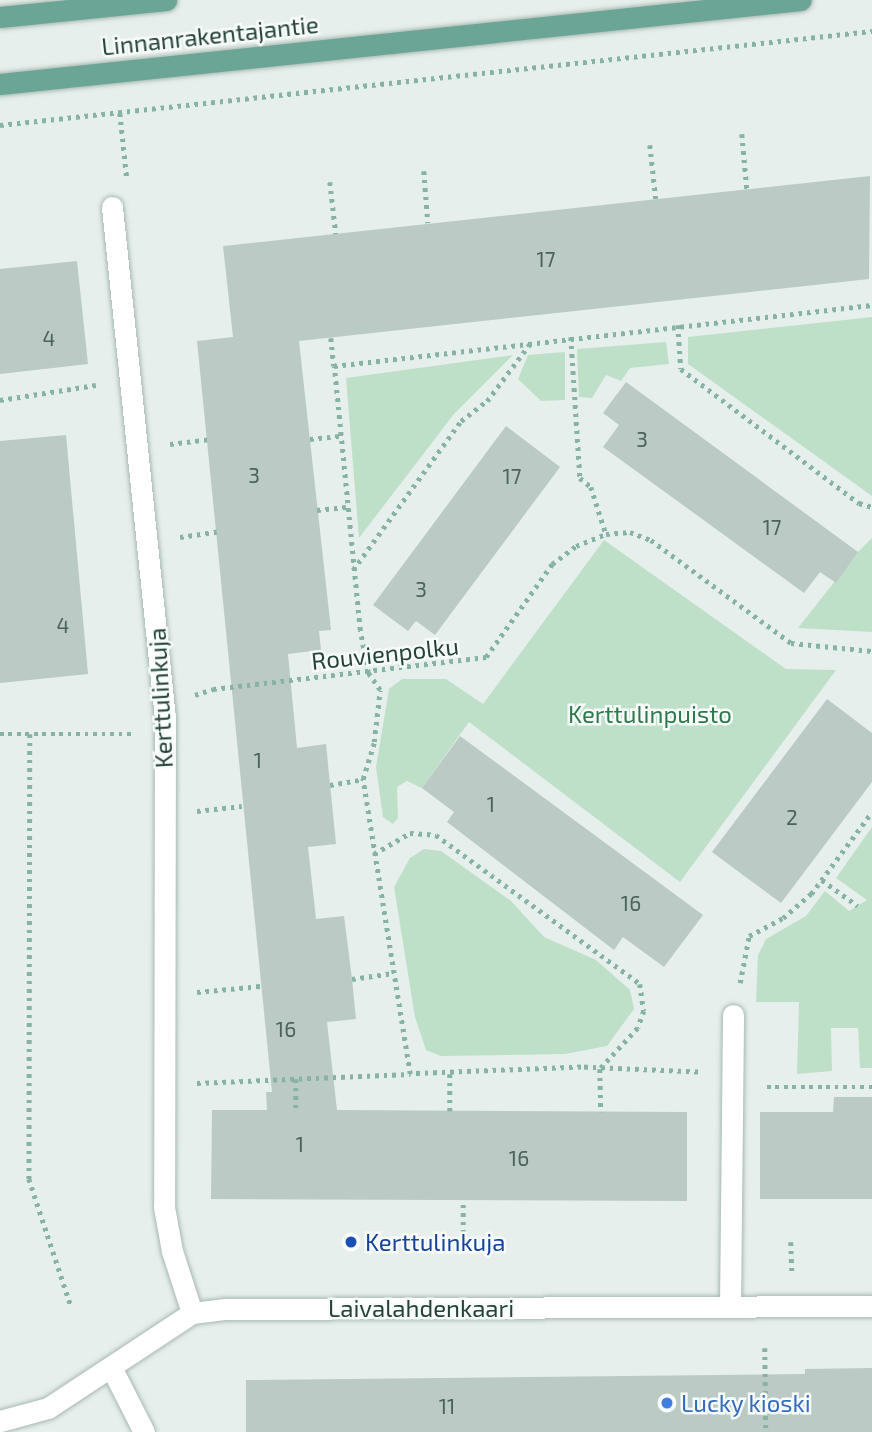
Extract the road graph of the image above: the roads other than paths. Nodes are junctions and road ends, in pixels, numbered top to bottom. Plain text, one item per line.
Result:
1 (166, 0) edge
2 (801, 0) edge
3 (0, 17) edge
4 (0, 84) edge
5 (112, 207) dead end
6 (733, 1015) road end
7 (872, 1306) edge
8 (730, 1307) junction
9 (192, 1313) junction
10 (111, 1367) junction
11 (0, 1421) edge
12 (144, 1432) edge

1 - 3 main road, Linnanrakentajantie
2 - 4 main road, Linnanrakentajantie
5 - 9 street, Kerttulinkuja
6 - 8 street
7 - 8 street, Laivalahdenkaari
8 - 9 street, Laivalahdenkaari
9 - 10 street, Laivalahdenkaari
10 - 11 street, Laivalahdenkaari
10 - 12 street

